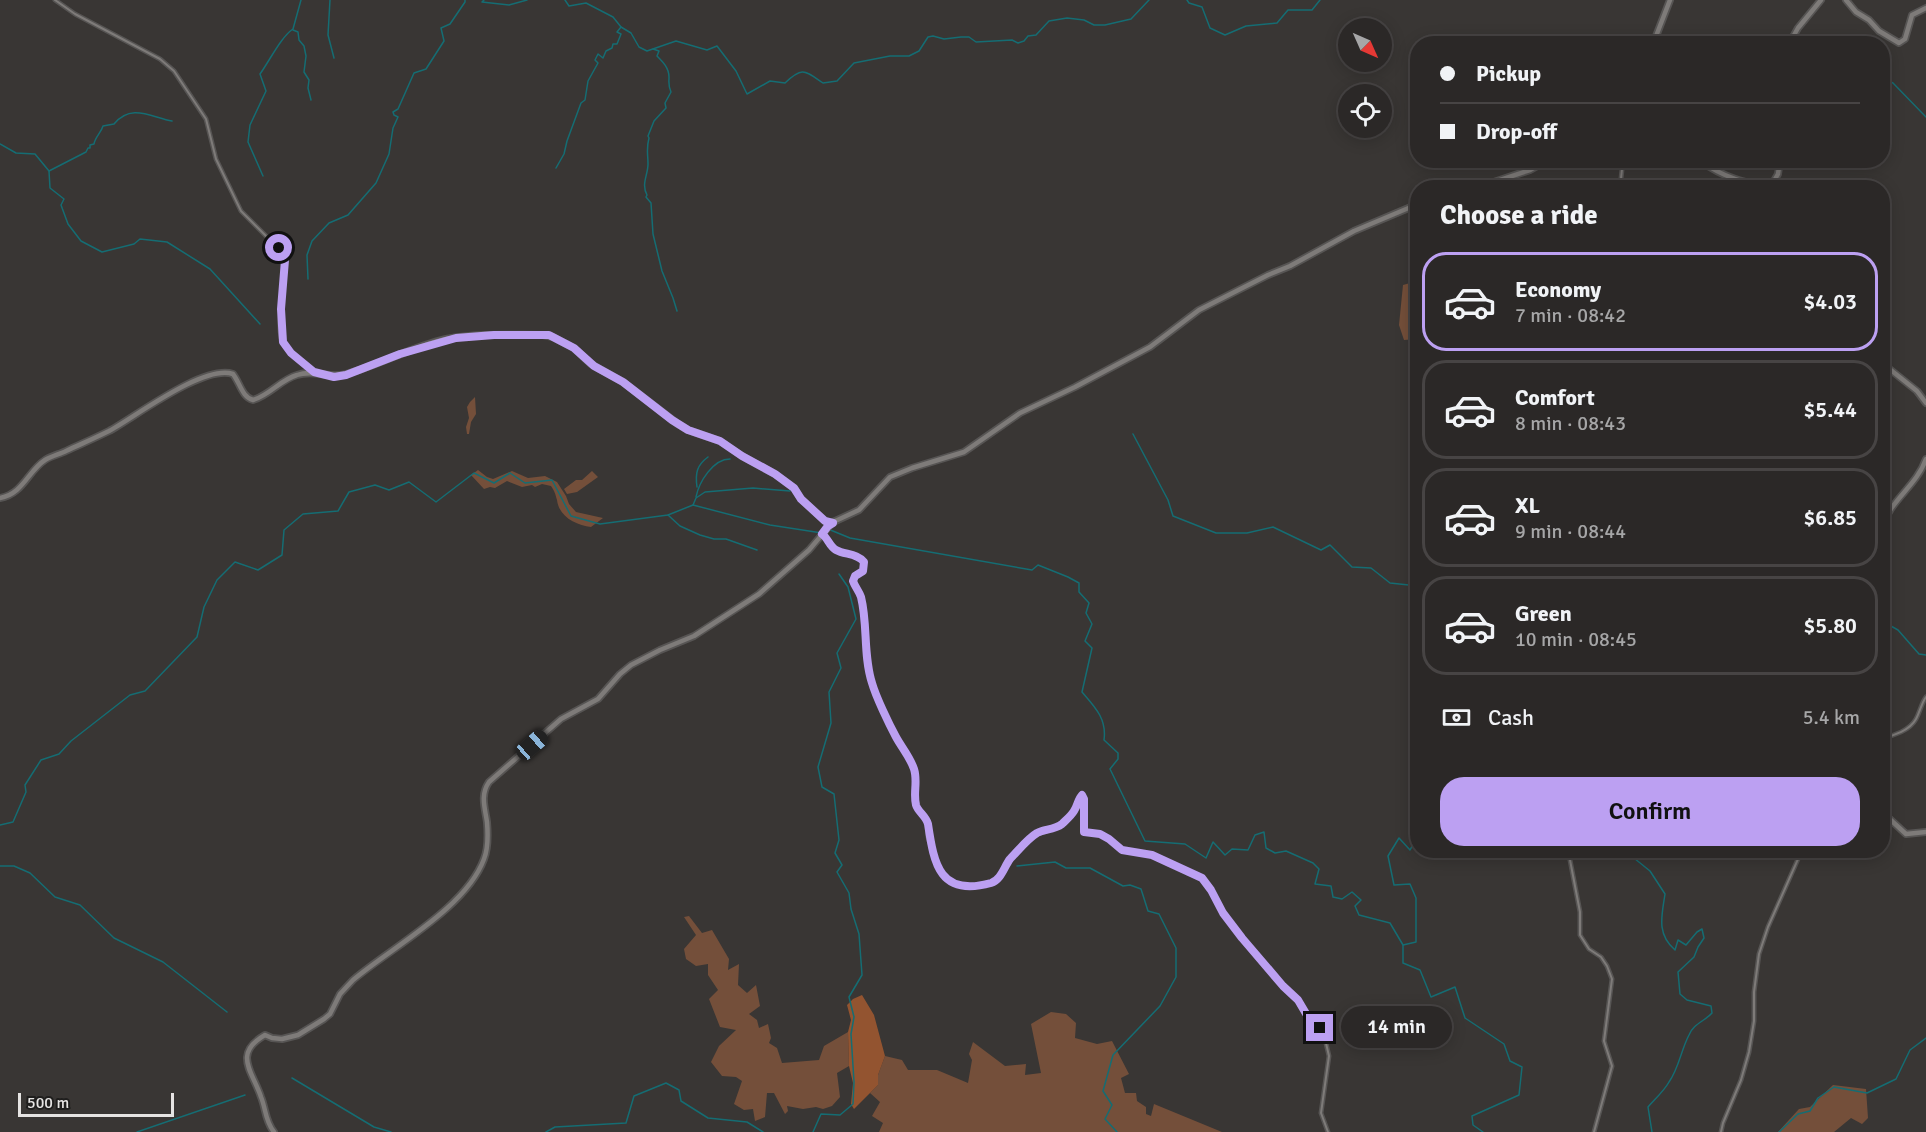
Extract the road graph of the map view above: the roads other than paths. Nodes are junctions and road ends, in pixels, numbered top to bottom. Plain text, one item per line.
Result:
1 (55, 0) edge
2 (1670, 0) edge
3 (1821, 0) edge
4 (1846, 0) edge
5 (1926, 8) edge
6 (1656, 36) edge
7 (1794, 36) edge
8 (1887, 36) edge
9 (1890, 38) edge
10 (1534, 168) edge
11 (1714, 168) edge
12 (1500, 180) edge
13 (1743, 180) edge
14 (1410, 207) edge
15 (1890, 369) edge
16 (314, 372) junction
17 (1926, 402) edge
18 (1926, 459) edge
19 (0, 498) edge
20 (1890, 509) edge
21 (833, 523) junction
22 (822, 534) junction
23 (1926, 697) edge
24 (1890, 735) edge
25 (1890, 819) edge
26 (1926, 832) edge
27 (1571, 858) edge
28 (1798, 858) edge
29 (274, 1132) edge
30 (1328, 1132) edge
31 (1594, 1132) edge
32 (1721, 1132) edge

1 - 16 street
2 - 6 main road
3 - 7 main road
4 - 8 main road
5 - 9 main road
10 - 12 main road
11 - 13 main road
14 - 21 main road
15 - 17 main road
16 - 19 main road
16 - 21 main road
18 - 20 main road
21 - 22 main road
22 - 29 main road
22 - 30 street
23 - 24 street
25 - 26 main road
27 - 31 street
28 - 32 street

